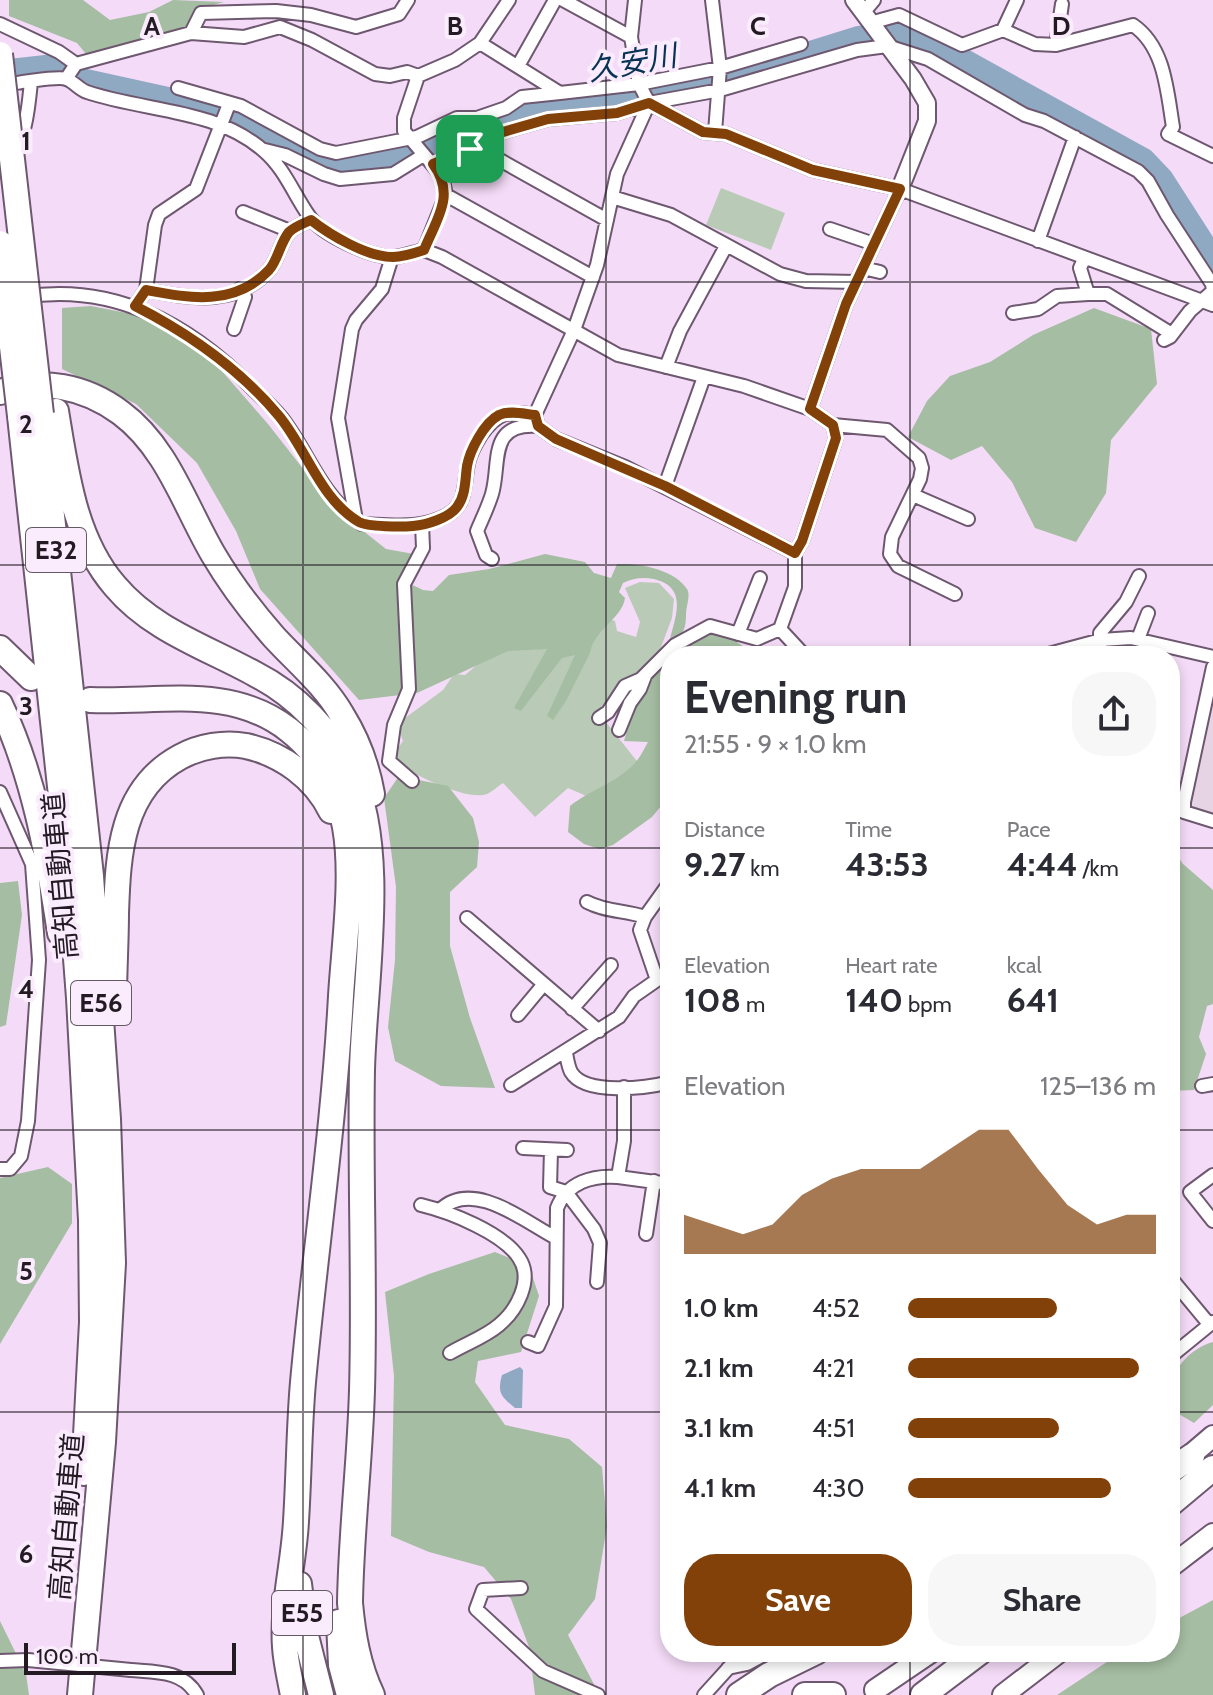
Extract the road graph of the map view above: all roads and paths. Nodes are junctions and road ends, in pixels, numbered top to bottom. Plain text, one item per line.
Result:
1 (408, 0) edge
2 (509, 0) edge
3 (555, 0) edge
4 (563, 0) edge
5 (635, 0) edge
6 (712, 0) edge
7 (1017, 0) edge
8 (1062, 4) dead end
9 (865, 9) edge
10 (0, 24) edge
11 (1003, 30) junction
12 (191, 33) junction
13 (631, 37) junction
14 (480, 43) junction
15 (801, 44) dead end
16 (1056, 45) junction
17 (887, 46) junction
18 (0, 54) edge
19 (76, 64) junction
20 (518, 66) junction
21 (720, 68) junction
22 (418, 76) junction
23 (66, 79) junction
24 (31, 82) junction
25 (639, 84) junction
26 (0, 88) edge
27 (178, 88) dead end
28 (720, 90) junction
29 (560, 93) junction
30 (649, 103) junction
31 (229, 104) junction
32 (220, 126) junction
33 (715, 132) junction
34 (1075, 137) junction
35 (410, 140) junction
36 (470, 149) junction
37 (263, 150) junction
38 (1213, 156) edge
39 (428, 160) junction
40 (7, 171) edge
41 (900, 189) junction
42 (446, 195) junction
43 (612, 197) junction
44 (243, 212) dead end
45 (311, 220) junction
46 (607, 220) junction
47 (830, 229) dead end
48 (290, 231) junction
49 (1038, 241) junction
50 (0, 243) edge
51 (874, 244) junction
52 (726, 246) junction
53 (424, 250) junction
54 (392, 257) junction
55 (1084, 259) junction
56 (863, 268) junction
57 (880, 272) dead end
58 (593, 277) junction
59 (856, 282) junction
60 (240, 289) junction
61 (146, 290) junction
62 (1088, 294) junction
63 (0, 301) edge
64 (1207, 303) edge
65 (135, 306) junction
66 (1013, 313) dead end
67 (234, 329) dead end
68 (574, 330) junction
69 (666, 367) junction
70 (704, 377) junction
71 (0, 392) edge
72 (810, 409) junction
73 (39, 414) junction
74 (537, 421) junction
75 (833, 425) junction
76 (665, 486) junction
77 (913, 495) junction
78 (968, 519) dead end
79 (356, 520) junction
80 (422, 524) junction
81 (795, 553) junction
82 (492, 559) dead end
83 (1139, 576) dead end
84 (760, 578) dead end
85 (955, 594) dead end
86 (1148, 613) dead end
87 (780, 629) junction
88 (738, 634) junction
89 (1138, 639) junction
90 (1101, 640) junction
91 (674, 646) edge
92 (796, 646) edge
93 (1078, 646) edge
94 (1101, 646) edge
95 (1167, 646) edge
96 (0, 648) edge
97 (1180, 649) edge
98 (1213, 657) edge
99 (660, 660) edge
100 (1213, 667) edge
101 (645, 676) junction
102 (61, 687) junction
103 (0, 704) edge
104 (599, 718) dead end
105 (619, 730) dead end
106 (412, 781) dead end
107 (0, 792) edge
108 (1213, 821) edge
109 (660, 896) edge
110 (587, 902) dead end
111 (358, 904) junction
112 (645, 917) junction
113 (467, 918) dead end
114 (611, 965) dead end
115 (660, 974) edge
116 (660, 983) edge
117 (543, 985) junction
118 (572, 1009) junction
119 (518, 1015) dead end
120 (599, 1031) junction
121 (566, 1053) junction
122 (660, 1083) edge
123 (511, 1085) dead end
124 (624, 1087) junction
125 (86, 1122) junction
126 (523, 1148) dead end
127 (551, 1150) junction
128 (567, 1150) dead end
129 (0, 1169) edge
130 (1213, 1175) edge
131 (618, 1177) junction
132 (654, 1181) junction
133 (660, 1182) edge
134 (566, 1192) junction
135 (421, 1205) dead end
136 (440, 1210) junction
137 (1213, 1221) edge
138 (646, 1234) dead end
139 (556, 1238) junction
140 (113, 1263) junction
141 (597, 1282) dead end
142 (1180, 1288) edge
143 (1211, 1323) edge
144 (528, 1342) dead end
145 (1180, 1349) edge
146 (450, 1353) dead end
147 (1213, 1436) edge
148 (1192, 1456) joint
149 (1180, 1465) edge
150 (1213, 1468) edge
151 (1180, 1496) edge
152 (296, 1529) junction
153 (355, 1533) junction
154 (1213, 1534) edge
155 (1180, 1559) edge
156 (521, 1588) dead end
157 (0, 1661) edge
158 (734, 1662) edge
159 (751, 1662) edge
160 (794, 1662) edge
161 (916, 1662) edge
162 (967, 1662) edge
163 (983, 1662) edge
164 (1046, 1662) edge
165 (728, 1668) junction
166 (875, 1690) dead end
167 (66, 1695) edge
168 (80, 1695) edge
169 (197, 1695) edge
170 (290, 1695) edge
171 (321, 1695) edge
172 (349, 1695) edge
173 (372, 1695) edge
174 (598, 1695) edge
175 (704, 1695) edge
176 (739, 1695) edge
177 (805, 1695) edge
178 (833, 1695) edge
179 (923, 1695) edge
180 (944, 1695) edge
181 (1003, 1695) edge

1 - 12 street
2 - 14 street
3 - 20 street
4 - 13 street
5 - 13 street
6 - 21 street
7 - 11 street
8 - 16 street
9 - 11 street
9 - 17 street
10 - 19 street
11 - 16 street
12 - 19 street
12 - 22 street
13 - 25 street
14 - 20 street
14 - 22 street
15 - 21 street
16 - 38 street
17 - 28 street
17 - 34 street
17 - 41 street
18 - 40 highway, bridge
19 - 23 street
20 - 29 street
21 - 25 street
21 - 28 street
22 - 35 street
23 - 24 street
23 - 32 street
24 - 26 street
24 - 40 street
25 - 29 street
25 - 30 street
27 - 31 street
28 - 30 street
28 - 33 street
29 - 35 street
30 - 33 street
30 - 36 street
30 - 43 street
31 - 32 street
31 - 35 street
32 - 37 street
32 - 61 street
33 - 41 street
34 - 49 street
34 - 64 street
35 - 39 street
36 - 39 street
36 - 46 street
37 - 39 street
37 - 45 street
39 - 42 street
40 - 73 highway, bridge
41 - 49 street
41 - 51 street
42 - 53 street
42 - 58 street
43 - 46 street
43 - 52 street
44 - 48 street
45 - 48 street
45 - 54 street
46 - 58 street
47 - 51 street
48 - 60 street
49 - 55 street
50 - 73 highway, 高知自動車道 / E32, bridge
51 - 56 street
52 - 59 street
52 - 69 street
53 - 54 street
53 - 68 street
54 - 79 street
55 - 62 street
55 - 64 street
56 - 57 street
56 - 59 street
58 - 68 street
59 - 72 street
60 - 61 street
60 - 67 street
61 - 65 street
62 - 64 street
62 - 66 street
63 - 65 street
65 - 79 street
68 - 69 street
68 - 74 street
69 - 70 street
70 - 72 street
70 - 76 street
71 - 111 highway
72 - 75 street
73 - 102 highway, 高知自動車道 / E32
73 - 111 highway
74 - 76 street
74 - 80 street
74 - 82 street
75 - 77 street
75 - 81 street
76 - 81 street
77 - 78 street
77 - 85 street
79 - 80 street
80 - 106 street
81 - 87 street
83 - 90 street
84 - 88 street
86 - 89 street
87 - 88 street
87 - 92 street
88 - 91 street
89 - 90 street
89 - 95 street
90 - 93 street
90 - 94 street
96 - 102 highway
97 - 98 street
99 - 101 street
100 - 108 street
101 - 104 street
101 - 105 street
102 - 111 highway
102 - 125 highway, 高知自動車道 / E56
102 - 140 highway, 高知自動車道 / E56
103 - 125 highway
107 - 129 street
109 - 112 street
110 - 112 street
111 - 140 highway
111 - 152 highway
111 - 153 highway
112 - 115 street
113 - 117 street
114 - 118 street
116 - 120 street
117 - 118 street
117 - 119 street
118 - 120 street
120 - 121 street
121 - 123 street
121 - 124 street
122 - 124 street
124 - 131 street
125 - 167 highway, 高知自動車道 / E56
126 - 127 street
127 - 128 street
127 - 134 street
130 - 137 street
131 - 132 street
131 - 134 street
132 - 133 street
132 - 138 street
134 - 139 street
134 - 141 street
135 - 136 street
136 - 139 street
136 - 146 street
139 - 144 street
140 - 168 highway, 高知自動車道 / E56
142 - 143 street
143 - 145 street
147 - 148 main road
148 - 149 highway
150 - 151 highway
152 - 170 highway
152 - 171 highway, E55
153 - 172 highway, E55
153 - 173 highway
154 - 155 main road
156 - 174 street
157 - 169 street, bridge
158 - 165 street
159 - 165 street
160 - 176 highway
161 - 166 main road
162 - 179 highway
163 - 180 highway
164 - 181 main road
165 - 175 street
177 - 178 highway

